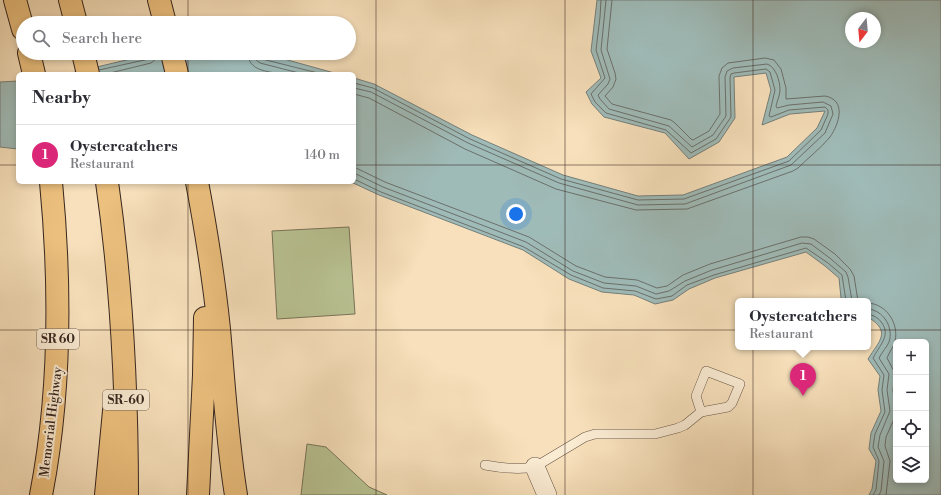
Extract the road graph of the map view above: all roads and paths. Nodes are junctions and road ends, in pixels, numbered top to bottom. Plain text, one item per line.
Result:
1 (15, 0) edge
2 (70, 0) edge
3 (159, 0) edge
4 (19, 16) edge
5 (74, 16) edge
6 (163, 16) edge
7 (31, 60) edge
8 (85, 60) edge
9 (174, 60) edge
10 (34, 72) edge
11 (88, 72) edge
12 (177, 72) edge
13 (51, 184) edge
14 (107, 184) edge
15 (197, 184) edge
16 (204, 218) junction
17 (121, 304) junction
18 (701, 412) junction
19 (225, 416) junction
20 (485, 465) dead end
21 (535, 467) junction
22 (41, 495) edge
23 (106, 495) edge
24 (127, 495) edge
25 (198, 495) edge
26 (227, 495) edge
27 (236, 495) edge
28 (547, 495) edge

1 - 4 highway
2 - 5 highway
3 - 6 highway
7 - 10 highway
8 - 11 highway
9 - 12 highway
13 - 22 highway, Memorial Highway / SR 60
14 - 17 highway, SR-60
15 - 16 highway
16 - 19 highway
16 - 25 highway
17 - 23 highway
17 - 24 highway, SR-60 / SR-60
18 - 18 lane
18 - 21 lane
19 - 26 highway
19 - 27 highway
20 - 21 lane
21 - 28 street

